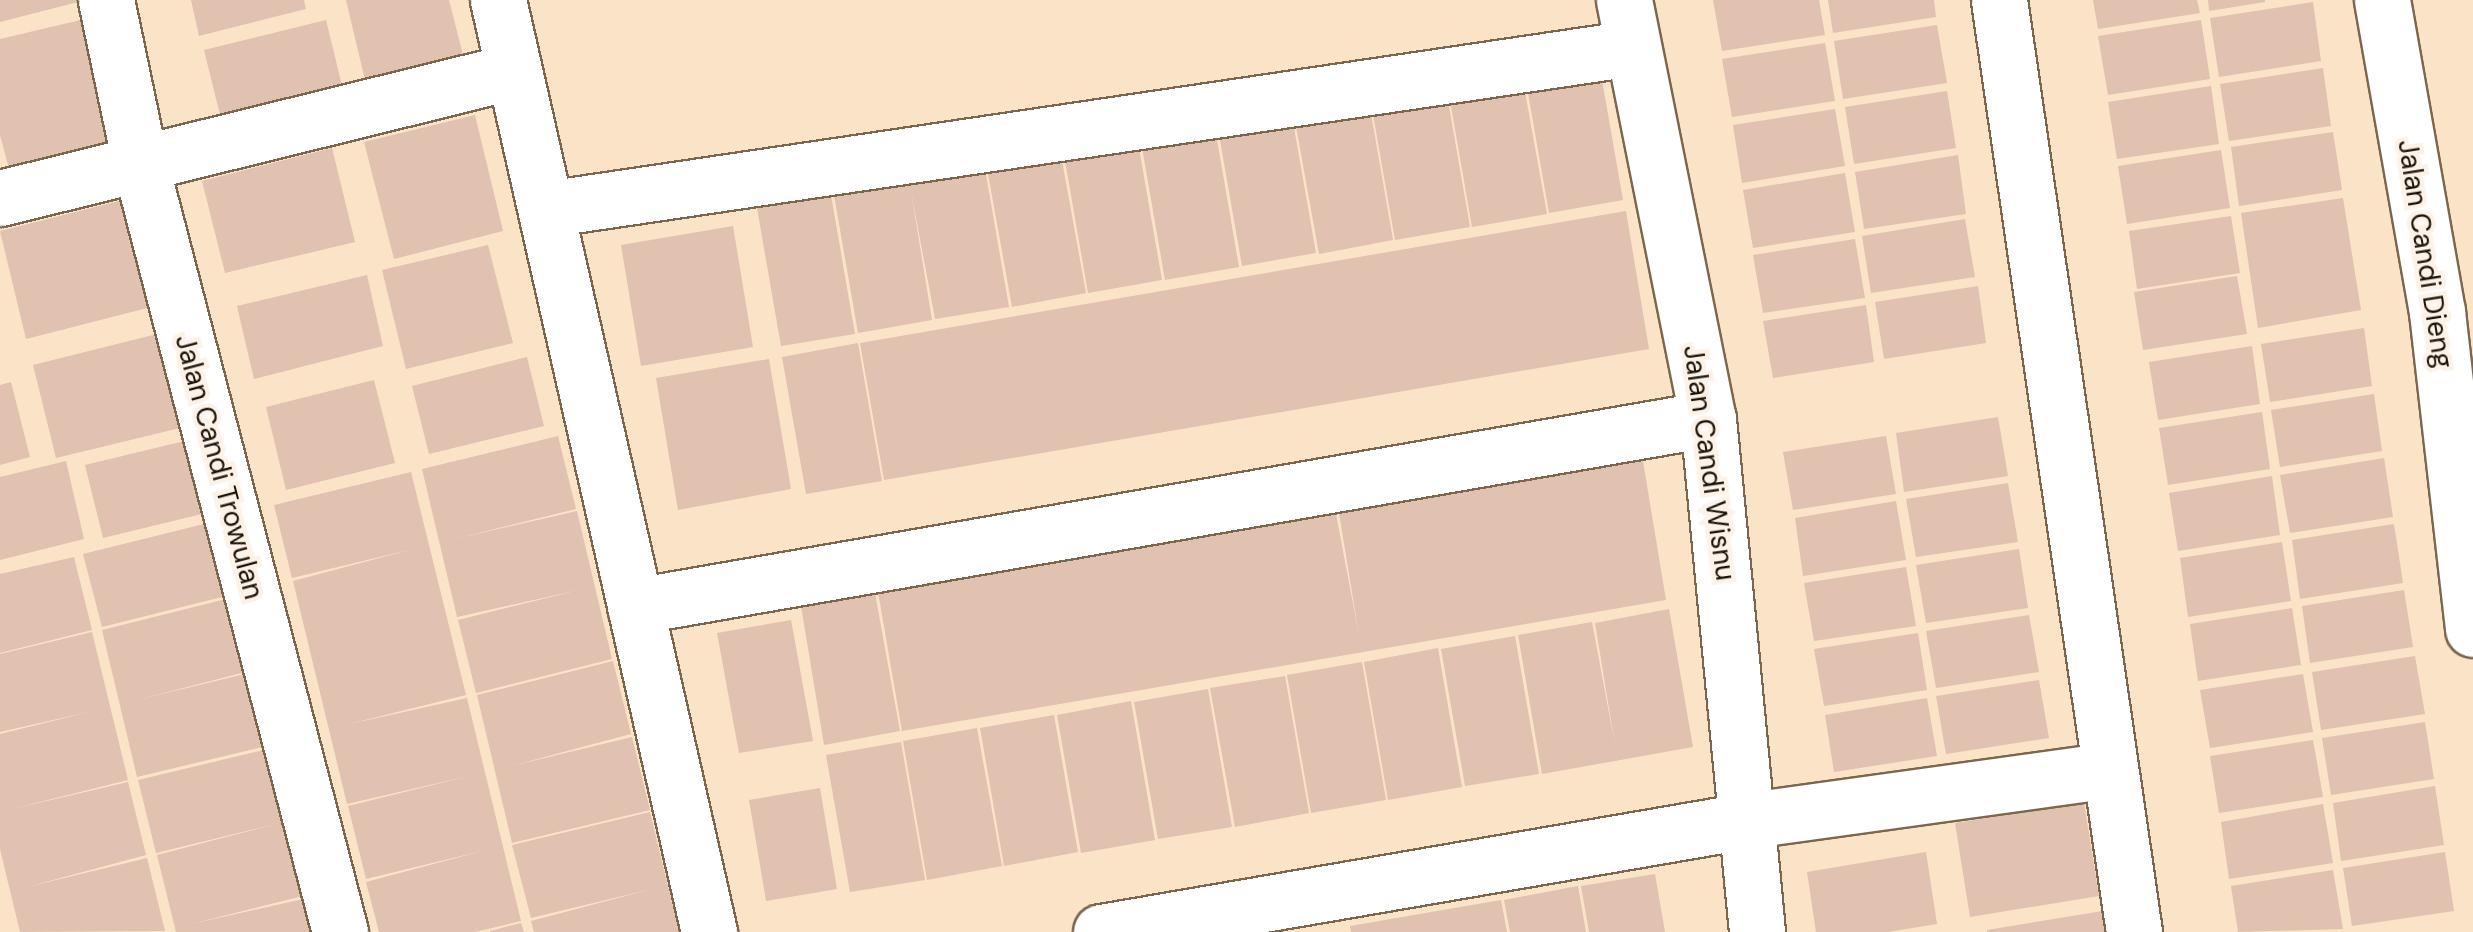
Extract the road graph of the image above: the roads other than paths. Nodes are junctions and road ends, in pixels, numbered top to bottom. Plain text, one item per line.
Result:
1 (106, 0) edge
2 (498, 0) edge
3 (1999, 0) edge
4 (2382, 0) edge
5 (1628, 24) edge
6 (514, 72) junction
7 (140, 163) junction
8 (0, 198) edge
9 (546, 210) junction
10 (1708, 419) junction
11 (635, 606) junction
12 (2473, 629) edge
13 (2109, 770) junction
14 (1750, 820) junction
15 (340, 932) edge
16 (709, 932) edge
17 (1101, 932) edge
18 (1757, 932) edge
19 (2134, 932) edge

1 - 7 street, Jalan Candi Trowulan
2 - 6 street
3 - 13 street
4 - 12 street, Jalan Candi Dieng
5 - 9 street
5 - 10 street, Jalan Candi Wisnu
6 - 7 street
6 - 9 street
7 - 8 street
7 - 15 street, Jalan Candi Trowulan
9 - 11 street
10 - 11 street
10 - 14 street, Jalan Candi Wisnu
11 - 16 street
13 - 14 street
13 - 19 street
14 - 17 street
14 - 18 street, Jalan Candi Wisnu

